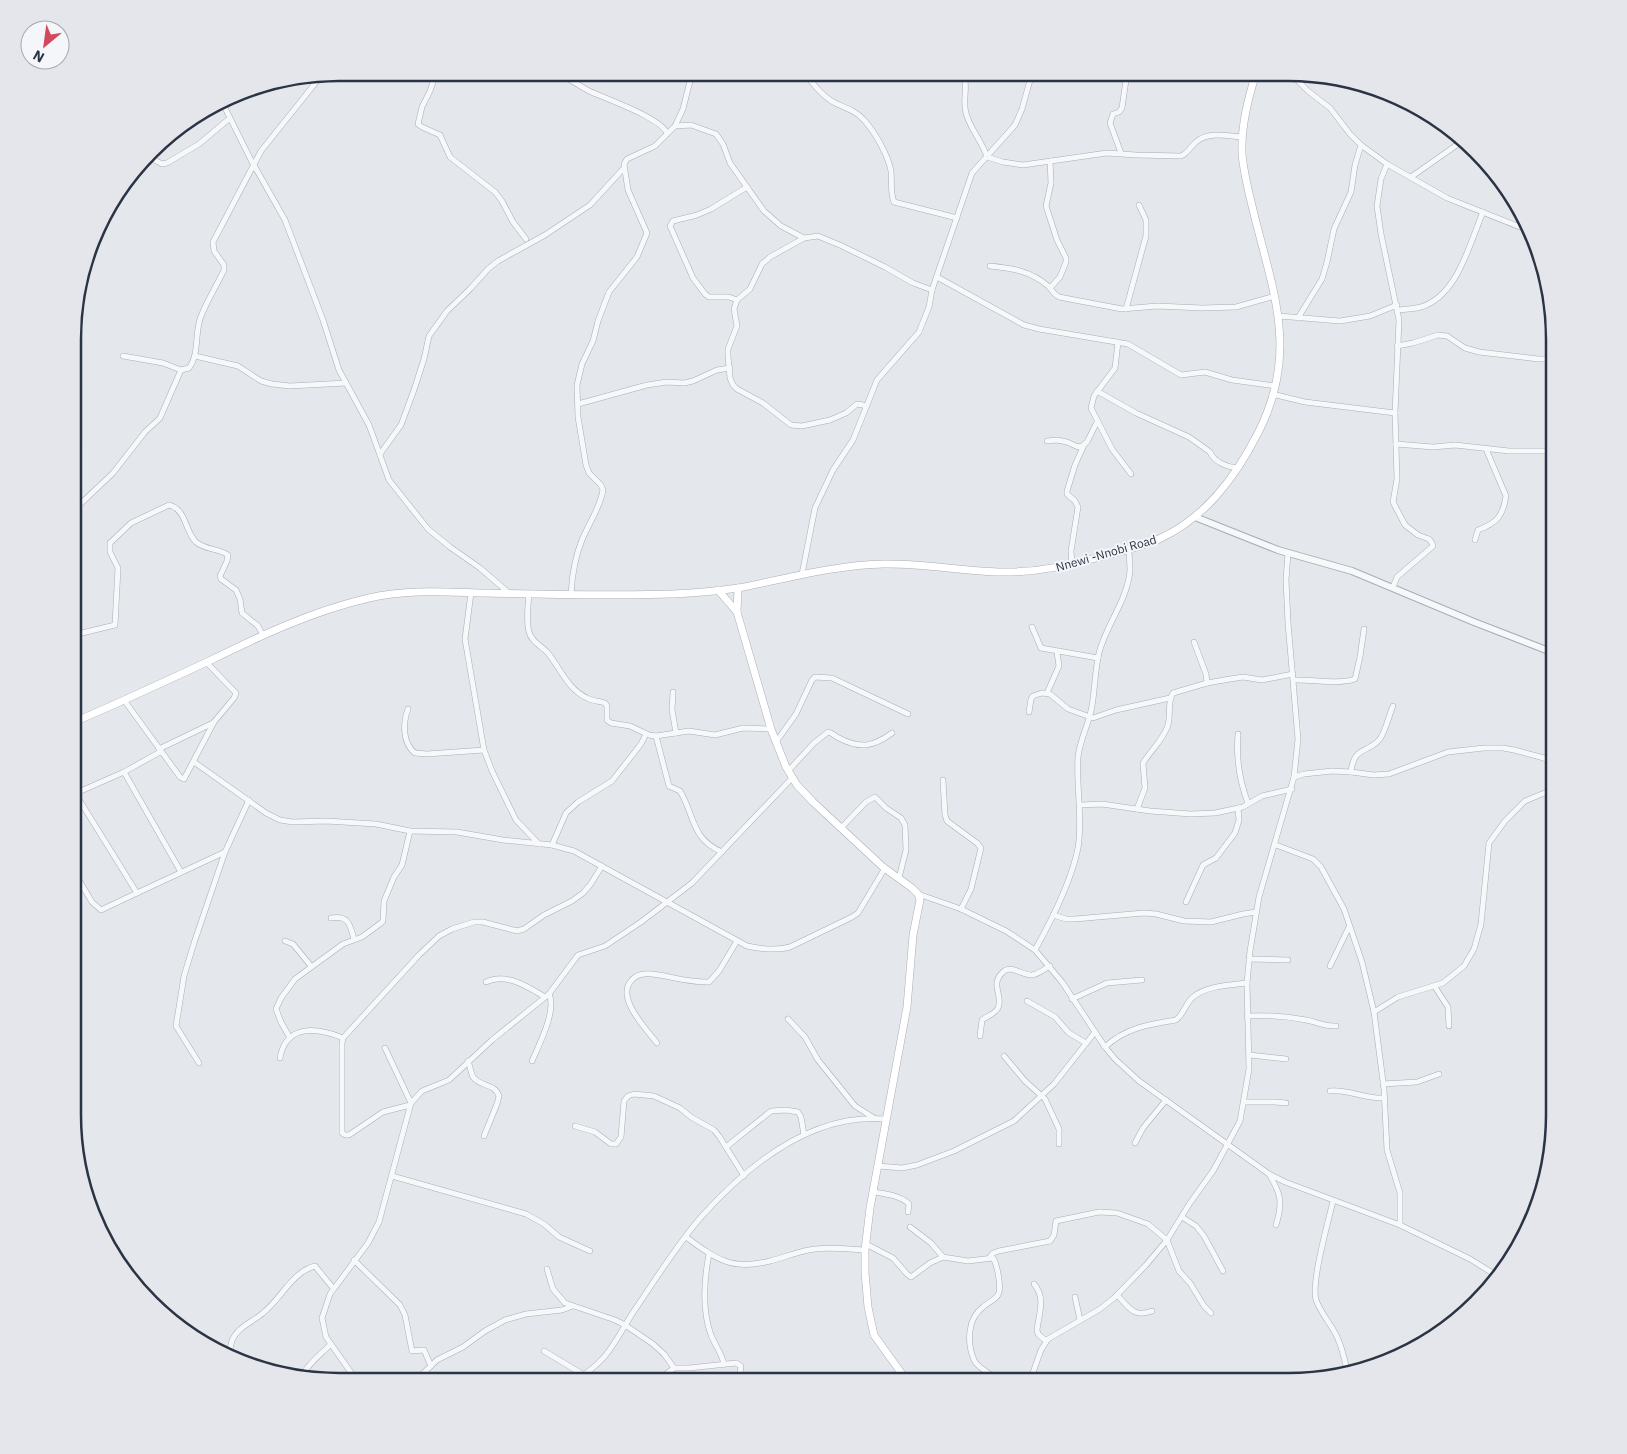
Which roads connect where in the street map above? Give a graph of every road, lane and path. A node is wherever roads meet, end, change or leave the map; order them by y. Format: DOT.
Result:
graph roads {
  1 [pos="433,81"];
  2 [pos="573,81"];
  3 [pos="690,81"];
  4 [pos="811,81"];
  5 [pos="965,81"];
  6 [pos="1030,81"];
  7 [pos="1126,81"];
  8 [pos="1253,81"];
  9 [pos="316,82"];
  10 [pos="1299,82"];
  11 [pos="225,108"];
  12 [pos="230,118"];
  13 [pos="675,126"];
  14 [pos="667,134"];
  15 [pos="1242,137"];
  16 [pos="1361,145"];
  17 [pos="1457,145"];
  18 [pos="1121,153"];
  19 [pos="987,157"];
  20 [pos="154,160"];
  21 [pos="1050,161"];
  22 [pos="1386,164"];
  23 [pos="254,165"];
  24 [pos="624,168"];
  25 [pos="1410,177"];
  26 [pos="747,187"];
  27 [pos="1140,205"];
  28 [pos="1483,212"];
  29 [pos="957,218"];
  30 [pos="1520,227"];
  31 [pos="804,238"];
  32 [pos="526,239"];
  33 [pos="990,266"];
  34 [pos="937,277"];
  35 [pos="1050,288"];
  36 [pos="932,290"];
  37 [pos="1275,296"];
  38 [pos="737,300"];
  39 [pos="1397,307"];
  40 [pos="1126,309"];
  41 [pos="1279,316"];
  42 [pos="1298,318"];
  43 [pos="1118,342"];
  44 [pos="1397,346"];
  45 [pos="123,356"];
  46 [pos="195,356"];
  47 [pos="1546,359"];
  48 [pos="730,368"];
  49 [pos="181,370"];
  50 [pos="346,383"];
  51 [pos="1275,386"];
  52 [pos="1097,391"];
  53 [pos="1272,394"];
  54 [pos="578,404"];
  55 [pos="865,406"];
  56 [pos="1395,413"];
  57 [pos="1097,422"];
  58 [pos="1048,441"];
  59 [pos="1396,444"];
  60 [pos="1084,445"];
  61 [pos="1486,449"];
  62 [pos="1546,451"];
  63 [pos="380,454"];
  64 [pos="1237,468"];
  65 [pos="1131,474"];
  66 [pos="81,503"];
  67 [pos="1195,517"];
  68 [pos="1475,540"];
  69 [pos="1129,548"];
  70 [pos="1288,552"];
  71 [pos="1072,564"];
  72 [pos="802,574"];
  73 [pos="1393,587"];
  74 [pos="738,588"];
  75 [pos="718,590"];
  76 [pos="470,593"];
  77 [pos="509,593"];
  78 [pos="529,594"];
  79 [pos="571,594"];
  80 [pos="737,612"];
  81 [pos="1032,627"];
  82 [pos="1364,628"];
  83 [pos="81,633"];
  84 [pos="263,635"];
  85 [pos="1194,642"];
  86 [pos="1546,650"];
  87 [pos="1057,652"];
  88 [pos="1098,658"];
  89 [pos="206,662"];
  90 [pos="1293,674"];
  91 [pos="1294,680"];
  92 [pos="1207,683"];
  93 [pos="672,692"];
  94 [pos="1047,693"];
  95 [pos="1170,698"];
  96 [pos="124,700"];
  97 [pos="1392,706"];
  98 [pos="408,709"];
  99 [pos="1029,712"];
  100 [pos="908,714"];
  101 [pos="1089,718"];
  102 [pos="81,719"];
  103 [pos="214,722"];
  104 [pos="771,729"];
  105 [pos="676,733"];
  106 [pos="892,733"];
  107 [pos="646,734"];
  108 [pos="1238,734"];
  109 [pos="656,736"];
  110 [pos="776,742"];
  111 [pos="160,750"];
  112 [pos="484,750"];
  113 [pos="1546,760"];
  114 [pos="194,762"];
  115 [pos="1296,766"];
  116 [pos="124,772"];
  117 [pos="1351,772"];
  118 [pos="1313,773"];
  119 [pos="791,774"];
  120 [pos="1294,777"];
  121 [pos="942,780"];
  122 [pos="1292,789"];
  123 [pos="81,791"];
  124 [pos="1546,792"];
  125 [pos="249,800"];
  126 [pos="1248,804"];
  127 [pos="81,805"];
  128 [pos="1080,806"];
  129 [pos="1238,808"];
  130 [pos="1137,809"];
  131 [pos="841,828"];
  132 [pos="410,831"];
  133 [pos="540,844"];
  134 [pos="552,845"];
  135 [pos="1276,845"];
  136 [pos="225,852"];
  137 [pos="722,852"];
  138 [pos="602,866"];
  139 [pos="885,868"];
  140 [pos="181,872"];
  141 [pos="899,878"];
  142 [pos="81,884"];
  143 [pos="137,893"];
  144 [pos="918,894"];
  145 [pos="668,902"];
  146 [pos="1186,902"];
  147 [pos="961,909"];
  148 [pos="1256,912"];
  149 [pos="1053,915"];
  150 [pos="332,918"];
  151 [pos="1349,927"];
  152 [pos="354,939"];
  153 [pos="285,941"];
  154 [pos="737,941"];
  155 [pos="1035,950"];
  156 [pos="1249,960"];
  157 [pos="1288,960"];
  158 [pos="311,966"];
  159 [pos="1050,966"];
  160 [pos="1330,966"];
  161 [pos="1142,980"];
  162 [pos="486,982"];
  163 [pos="1247,983"];
  164 [pos="1435,987"];
  165 [pos="547,996"];
  166 [pos="1072,999"];
  167 [pos="1027,1001"];
  168 [pos="1374,1012"];
  169 [pos="1248,1016"];
  170 [pos="788,1019"];
  171 [pos="1336,1026"];
  172 [pos="1449,1026"];
  173 [pos="1095,1032"];
  174 [pos="980,1036"];
  175 [pos="290,1038"];
  176 [pos="343,1038"];
  177 [pos="657,1043"];
  178 [pos="1086,1043"];
  179 [pos="1105,1047"];
  180 [pos="385,1048"];
  181 [pos="1004,1056"];
  182 [pos="1250,1056"];
  183 [pos="280,1058"];
  184 [pos="1286,1059"];
  185 [pos="468,1061"];
  186 [pos="532,1061"];
  187 [pos="200,1063"];
  188 [pos="1439,1074"];
  189 [pos="1383,1084"];
  190 [pos="1330,1091"];
  191 [pos="1042,1095"];
  192 [pos="1384,1098"];
  193 [pos="1166,1100"];
  194 [pos="1244,1102"];
  195 [pos="1286,1103"];
  196 [pos="410,1104"];
  197 [pos="875,1118"];
  198 [pos="886,1119"];
  199 [pos="575,1126"];
  200 [pos="804,1135"];
  201 [pos="484,1136"];
  202 [pos="1134,1142"];
  203 [pos="1059,1144"];
  204 [pos="1228,1145"];
  205 [pos="726,1148"];
  206 [pos="878,1166"];
  207 [pos="1269,1174"];
  208 [pos="392,1176"];
  209 [pos="744,1176"];
  210 [pos="873,1192"];
  211 [pos="1334,1201"];
  212 [pos="908,1212"];
  213 [pos="1182,1217"];
  214 [pos="1276,1225"];
  215 [pos="1400,1225"];
  216 [pos="910,1227"];
  217 [pos="686,1237"];
  218 [pos="1167,1240"];
  219 [pos="865,1247"];
  220 [pos="590,1251"];
  221 [pos="709,1254"];
  222 [pos="943,1257"];
  223 [pos="990,1257"];
  224 [pos="354,1260"];
  225 [pos="547,1269"];
  226 [pos="1223,1271"];
  227 [pos="1492,1272"];
  228 [pos="1034,1284"];
  229 [pos="333,1288"];
  230 [pos="1117,1295"];
  231 [pos="1075,1297"];
  232 [pos="573,1306"];
  233 [pos="1152,1311"];
  234 [pos="1211,1313"];
  235 [pos="1080,1320"];
  236 [pos="626,1325"];
  237 [pos="1046,1341"];
  238 [pos="331,1344"];
  239 [pos="230,1348"];
  240 [pos="544,1351"];
  241 [pos="724,1364"];
  242 [pos="431,1366"];
  243 [pos="1346,1366"];
  244 [pos="674,1368"];
  245 [pos="305,1371"];
  246 [pos="351,1373"];
  247 [pos="423,1373"];
  248 [pos="582,1373"];
  249 [pos="587,1373"];
  250 [pos="667,1373"];
  251 [pos="740,1373"];
  252 [pos="900,1373"];
  253 [pos="990,1373"];
  254 [pos="1033,1373"];
  1 -- 32 [label="street"];
  2 -- 14 [label="street"];
  3 -- 13 [label="street"];
  4 -- 29 [label="street"];
  5 -- 19 [label="street"];
  6 -- 19 [label="street"];
  7 -- 18 [label="street"];
  8 -- 15 [label="main road, Nnewi -Nnobi Road"];
  9 -- 23 [label="street"];
  10 -- 16 [label="street"];
  11 -- 12 [label="street"];
  12 -- 20 [label="street"];
  12 -- 23 [label="street"];
  13 -- 14 [label="street"];
  13 -- 26 [label="street"];
  14 -- 24 [label="street"];
  15 -- 18 [label="street"];
  15 -- 37 [label="main road, Nnewi -Nnobi Road"];
  16 -- 22 [label="street"];
  16 -- 42 [label="street"];
  17 -- 25 [label="street"];
  18 -- 21 [label="street"];
  19 -- 21 [label="street"];
  19 -- 29 [label="street"];
  21 -- 35 [label="street"];
  22 -- 25 [label="street"];
  22 -- 39 [label="street"];
  23 -- 46 [label="street"];
  23 -- 50 [label="street"];
  24 -- 54 [label="street"];
  24 -- 63 [label="street"];
  25 -- 28 [label="street"];
  26 -- 31 [label="street"];
  26 -- 38 [label="street"];
  27 -- 40 [label="street"];
  28 -- 30 [label="street"];
  28 -- 39 [label="street"];
  29 -- 34 [label="street"];
  31 -- 36 [label="street"];
  31 -- 38 [label="street"];
  33 -- 35 [label="street"];
  34 -- 36 [label="street"];
  34 -- 43 [label="street"];
  35 -- 40 [label="street"];
  36 -- 55 [label="street"];
  37 -- 40 [label="street"];
  37 -- 41 [label="main road, Nnewi -Nnobi Road"];
  38 -- 48 [label="street"];
  39 -- 42 [label="street"];
  39 -- 44 [label="street"];
  41 -- 42 [label="street"];
  41 -- 51 [label="main road, Nnewi -Nnobi Road"];
  43 -- 51 [label="street"];
  43 -- 52 [label="street"];
  44 -- 47 [label="street"];
  44 -- 56 [label="street"];
  45 -- 49 [label="street"];
  46 -- 49 [label="street"];
  46 -- 50 [label="street"];
  48 -- 54 [label="street"];
  48 -- 55 [label="street"];
  49 -- 66 [label="street"];
  50 -- 63 [label="street"];
  51 -- 53 [label="main road, Nnewi -Nnobi Road"];
  52 -- 57 [label="street"];
  52 -- 64 [label="street"];
  53 -- 56 [label="street"];
  53 -- 64 [label="main road, Nnewi -Nnobi Road"];
  54 -- 79 [label="street"];
  55 -- 72 [label="street"];
  56 -- 59 [label="street"];
  57 -- 60 [label="street"];
  57 -- 65 [label="street"];
  58 -- 60 [label="street"];
  59 -- 61 [label="street"];
  59 -- 73 [label="street"];
  60 -- 71 [label="street"];
  61 -- 62 [label="street"];
  61 -- 68 [label="street"];
  63 -- 77 [label="street"];
  64 -- 67 [label="main road, Nnewi -Nnobi Road"];
  67 -- 69 [label="main road, Nnewi -Nnobi Road"];
  67 -- 70 [label="street"];
  69 -- 71 [label="main road, Nnewi -Nnobi Road"];
  69 -- 88 [label="street"];
  70 -- 73 [label="street"];
  70 -- 90 [label="street"];
  71 -- 72 [label="main road, Nnewi -Nnobi Road"];
  72 -- 74 [label="main road, Nnewi -Nnobi Road"];
  73 -- 86 [label="street"];
  74 -- 75 [label="main road, Nnewi -Nnobi Road"];
  74 -- 80 [label="main road"];
  75 -- 79 [label="main road, Nnewi -Nnobi Road"];
  75 -- 80 [label="main road"];
  76 -- 77 [label="main road, Nnewi -Nnobi Road"];
  76 -- 84 [label="main road, Nnewi -Nnobi Road"];
  76 -- 112 [label="street"];
  77 -- 78 [label="main road, Nnewi -Nnobi Road"];
  78 -- 79 [label="main road, Nnewi -Nnobi Road"];
  78 -- 107 [label="street"];
  80 -- 104 [label="main road"];
  81 -- 87 [label="street"];
  82 -- 91 [label="street"];
  83 -- 84 [label="street"];
  84 -- 89 [label="main road, Nnewi -Nnobi Road"];
  85 -- 92 [label="street"];
  87 -- 88 [label="street"];
  87 -- 94 [label="street"];
  88 -- 101 [label="street"];
  89 -- 96 [label="main road, Nnewi -Nnobi Road"];
  89 -- 103 [label="street"];
  90 -- 91 [label="street"];
  90 -- 92 [label="street"];
  91 -- 115 [label="street"];
  92 -- 95 [label="street"];
  93 -- 105 [label="street"];
  94 -- 99 [label="street"];
  94 -- 101 [label="street"];
  95 -- 101 [label="street"];
  95 -- 130 [label="street"];
  96 -- 102 [label="main road, Nnewi -Nnobi Road"];
  96 -- 111 [label="street"];
  97 -- 117 [label="street"];
  98 -- 112 [label="street"];
  100 -- 110 [label="street"];
  101 -- 128 [label="street"];
  103 -- 111 [label="street"];
  103 -- 114 [label="street"];
  104 -- 105 [label="street"];
  104 -- 110 [label="main road"];
  105 -- 109 [label="street"];
  106 -- 119 [label="street"];
  107 -- 109 [label="street"];
  107 -- 134 [label="street"];
  108 -- 126 [label="street"];
  109 -- 137 [label="street"];
  110 -- 119 [label="main road"];
  111 -- 114 [label="street"];
  111 -- 116 [label="street"];
  112 -- 133 [label="street"];
  113 -- 117 [label="street"];
  114 -- 125 [label="street"];
  115 -- 118 [label="street"];
  115 -- 120 [label="street"];
  116 -- 123 [label="street"];
  116 -- 140 [label="street"];
  117 -- 118 [label="street"];
  118 -- 120 [label="street"];
  119 -- 131 [label="main road"];
  119 -- 137 [label="street"];
  120 -- 122 [label="street"];
  121 -- 147 [label="street"];
  122 -- 126 [label="street"];
  122 -- 135 [label="street"];
  124 -- 164 [label="street"];
  125 -- 132 [label="street"];
  125 -- 136 [label="street"];
  126 -- 129 [label="street"];
  127 -- 143 [label="street"];
  128 -- 130 [label="street"];
  128 -- 149 [label="street"];
  129 -- 130 [label="street"];
  129 -- 146 [label="street"];
  131 -- 139 [label="main road"];
  131 -- 141 [label="street"];
  132 -- 133 [label="street"];
  132 -- 152 [label="street"];
  133 -- 134 [label="street"];
  134 -- 138 [label="street"];
  135 -- 148 [label="street"];
  135 -- 151 [label="street"];
  136 -- 140 [label="street"];
  136 -- 187 [label="street"];
  137 -- 145 [label="street"];
  138 -- 145 [label="street"];
  138 -- 176 [label="street"];
  139 -- 141 [label="main road"];
  139 -- 154 [label="street"];
  140 -- 143 [label="street"];
  141 -- 144 [label="main road"];
  142 -- 143 [label="street"];
  144 -- 147 [label="street"];
  144 -- 198 [label="main road"];
  145 -- 154 [label="street"];
  145 -- 165 [label="street"];
  147 -- 155 [label="street"];
  148 -- 149 [label="street"];
  148 -- 156 [label="street"];
  149 -- 155 [label="street"];
  150 -- 152 [label="street"];
  151 -- 160 [label="street"];
  151 -- 168 [label="street"];
  152 -- 158 [label="street"];
  153 -- 158 [label="street"];
  154 -- 177 [label="street"];
  155 -- 159 [label="street"];
  156 -- 157 [label="street"];
  156 -- 163 [label="street"];
  158 -- 175 [label="street"];
  159 -- 166 [label="street"];
  159 -- 174 [label="street"];
  161 -- 166 [label="street"];
  162 -- 165 [label="street"];
  163 -- 169 [label="street"];
  163 -- 179 [label="street"];
  164 -- 168 [label="street"];
  164 -- 172 [label="street"];
  165 -- 185 [label="street"];
  165 -- 186 [label="street"];
  166 -- 173 [label="street"];
  167 -- 178 [label="street"];
  168 -- 189 [label="street"];
  169 -- 171 [label="street"];
  169 -- 182 [label="street"];
  170 -- 197 [label="street"];
  173 -- 178 [label="street"];
  173 -- 179 [label="street"];
  175 -- 176 [label="street"];
  175 -- 183 [label="street"];
  176 -- 196 [label="street"];
  178 -- 191 [label="street"];
  179 -- 193 [label="street"];
  180 -- 196 [label="street"];
  181 -- 191 [label="street"];
  182 -- 184 [label="street"];
  182 -- 194 [label="street"];
  185 -- 196 [label="street"];
  185 -- 201 [label="street"];
  188 -- 189 [label="street"];
  189 -- 192 [label="street"];
  190 -- 192 [label="street"];
  191 -- 203 [label="street"];
  191 -- 206 [label="street"];
  192 -- 215 [label="street"];
  193 -- 202 [label="street"];
  193 -- 204 [label="street"];
  194 -- 195 [label="street"];
  194 -- 204 [label="street"];
  196 -- 208 [label="street"];
  197 -- 198 [label="street"];
  197 -- 200 [label="street"];
  198 -- 206 [label="main road"];
  199 -- 205 [label="street"];
  200 -- 205 [label="street"];
  200 -- 209 [label="street"];
  204 -- 207 [label="street"];
  204 -- 213 [label="street"];
  205 -- 209 [label="street"];
  206 -- 210 [label="main road"];
  207 -- 211 [label="street"];
  207 -- 214 [label="street"];
  208 -- 220 [label="street"];
  208 -- 224 [label="street"];
  209 -- 217 [label="street"];
  210 -- 212 [label="street"];
  210 -- 219 [label="main road"];
  211 -- 215 [label="street"];
  211 -- 243 [label="street"];
  213 -- 218 [label="street"];
  213 -- 226 [label="street"];
  215 -- 227 [label="street"];
  216 -- 222 [label="street"];
  217 -- 221 [label="street"];
  217 -- 236 [label="street"];
  218 -- 223 [label="street"];
  218 -- 230 [label="street"];
  218 -- 234 [label="street"];
  219 -- 221 [label="street"];
  219 -- 222 [label="street"];
  219 -- 252 [label="main road"];
  221 -- 241 [label="street"];
  222 -- 223 [label="street"];
  223 -- 253 [label="street"];
  224 -- 229 [label="street"];
  224 -- 242 [label="street"];
  225 -- 232 [label="street"];
  228 -- 237 [label="street"];
  229 -- 238 [label="street"];
  229 -- 239 [label="street"];
  230 -- 233 [label="street"];
  230 -- 235 [label="street"];
  231 -- 235 [label="street"];
  232 -- 236 [label="street"];
  232 -- 242 [label="street"];
  235 -- 237 [label="street"];
  236 -- 244 [label="street"];
  236 -- 249 [label="street"];
  237 -- 254 [label="street"];
  238 -- 245 [label="street"];
  238 -- 246 [label="street"];
  240 -- 248 [label="street"];
  241 -- 244 [label="street"];
  241 -- 251 [label="street"];
  242 -- 247 [label="street"];
  244 -- 250 [label="street"];
}
